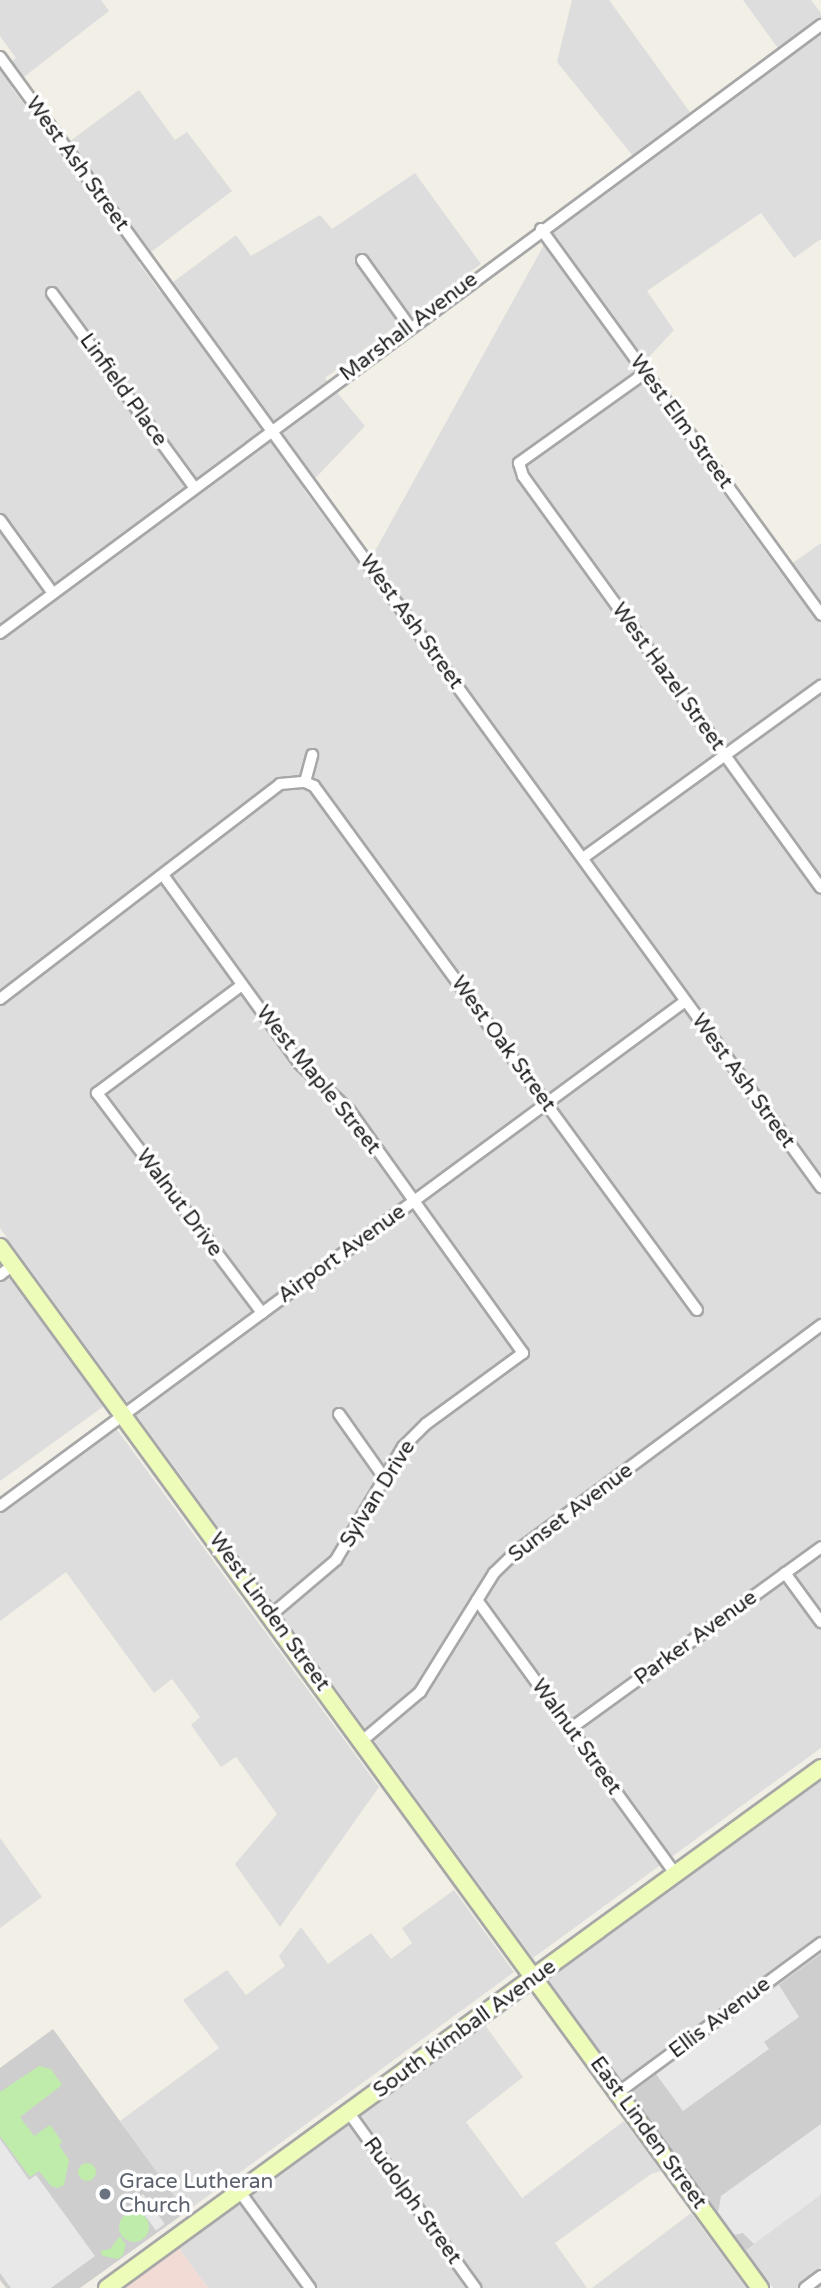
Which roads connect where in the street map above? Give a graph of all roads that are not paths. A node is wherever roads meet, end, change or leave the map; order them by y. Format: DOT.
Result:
graph roads {
  1 [pos="821,25"];
  2 [pos="0,57"];
  3 [pos="541,229"];
  4 [pos="362,260"];
  5 [pos="52,293"];
  6 [pos="410,327"];
  7 [pos="645,373"];
  8 [pos="270,431"];
  9 [pos="194,487"];
  10 [pos="0,520"];
  11 [pos="52,592"];
  12 [pos="821,615"];
  13 [pos="0,633"];
  14 [pos="821,686"];
  15 [pos="312,755"];
  16 [pos="724,756"];
  17 [pos="305,782"];
  18 [pos="583,858"];
  19 [pos="163,875"];
  20 [pos="821,888"];
  21 [pos="242,985"];
  22 [pos="0,999"];
  23 [pos="684,1002"];
  24 [pos="546,1103"];
  25 [pos="821,1187"];
  26 [pos="412,1201"];
  27 [pos="0,1247"];
  28 [pos="7,1270"];
  29 [pos="697,1310"];
  30 [pos="262,1313"];
  31 [pos="821,1325"];
  32 [pos="523,1353"];
  33 [pos="339,1414"];
  34 [pos="124,1415"];
  35 [pos="385,1479"];
  36 [pos="0,1506"];
  37 [pos="821,1547"];
  38 [pos="785,1573"];
  39 [pos="477,1600"];
  40 [pos="271,1615"];
  41 [pos="821,1622"];
  42 [pos="570,1729"];
  43 [pos="362,1740"];
  44 [pos="821,1768"];
  45 [pos="676,1874"];
  46 [pos="821,1943"];
  47 [pos="536,1978"];
  48 [pos="619,2092"];
  49 [pos="349,2113"];
  50 [pos="240,2192"];
  51 [pos="821,2276"];
  52 [pos="107,2288"];
  53 [pos="310,2288"];
  54 [pos="475,2288"];
  55 [pos="760,2288"];
  56 [pos="805,2288"];
  1 -- 3 [label="street, Marshall Avenue"];
  2 -- 8 [label="street, West Ash Street"];
  3 -- 6 [label="street, Marshall Avenue"];
  3 -- 7 [label="street, West Elm Street"];
  4 -- 6 [label="street"];
  5 -- 9 [label="street, Linfield Place"];
  6 -- 8 [label="street, Marshall Avenue"];
  7 -- 12 [label="street, West Elm Street"];
  7 -- 16 [label="street, West Hazel Street"];
  8 -- 9 [label="street, Marshall Avenue"];
  8 -- 18 [label="street, West Ash Street"];
  9 -- 11 [label="street, Marshall Avenue"];
  10 -- 11 [label="street"];
  11 -- 13 [label="street, Marshall Avenue"];
  14 -- 16 [label="street"];
  15 -- 17 [label="street"];
  16 -- 18 [label="street"];
  16 -- 20 [label="street, West Hazel Street"];
  17 -- 19 [label="street"];
  17 -- 24 [label="street, West Oak Street"];
  18 -- 23 [label="street, West Ash Street"];
  19 -- 21 [label="street, West Maple Street"];
  19 -- 22 [label="street"];
  21 -- 26 [label="street, West Maple Street"];
  21 -- 30 [label="street, Walnut Drive"];
  23 -- 24 [label="street, Airport Avenue"];
  23 -- 25 [label="street, West Ash Street"];
  24 -- 26 [label="street, Airport Avenue"];
  24 -- 29 [label="street, West Oak Street"];
  26 -- 30 [label="street, Airport Avenue"];
  26 -- 32 [label="street, West Maple Street"];
  27 -- 28 [label="street, West Linden Street"];
  28 -- 34 [label="street, West Linden Street"];
  30 -- 34 [label="street, Airport Avenue"];
  31 -- 39 [label="street, Sunset Avenue"];
  32 -- 35 [label="street, Sylvan Drive"];
  33 -- 35 [label="street"];
  34 -- 36 [label="street, Airport Avenue"];
  34 -- 40 [label="street, West Linden Street"];
  35 -- 40 [label="street, Sylvan Drive"];
  37 -- 38 [label="street, Parker Avenue"];
  38 -- 41 [label="street"];
  38 -- 42 [label="street, Parker Avenue"];
  39 -- 42 [label="street, Walnut Street"];
  39 -- 43 [label="street, Sunset Avenue"];
  40 -- 43 [label="street, West Linden Street"];
  42 -- 45 [label="street, Walnut Street"];
  43 -- 47 [label="street, West Linden Street"];
  44 -- 45 [label="street, South Kimball Avenue"];
  45 -- 47 [label="street, South Kimball Avenue"];
  46 -- 48 [label="street, Ellis Avenue"];
  47 -- 48 [label="street, East Linden Street"];
  47 -- 49 [label="street, South Kimball Avenue"];
  48 -- 55 [label="street, East Linden Street"];
  49 -- 50 [label="street, South Kimball Avenue"];
  49 -- 54 [label="street, Rudolph Street"];
  50 -- 52 [label="street, South Kimball Avenue"];
  50 -- 53 [label="street"];
  51 -- 56 [label="street"];
}
